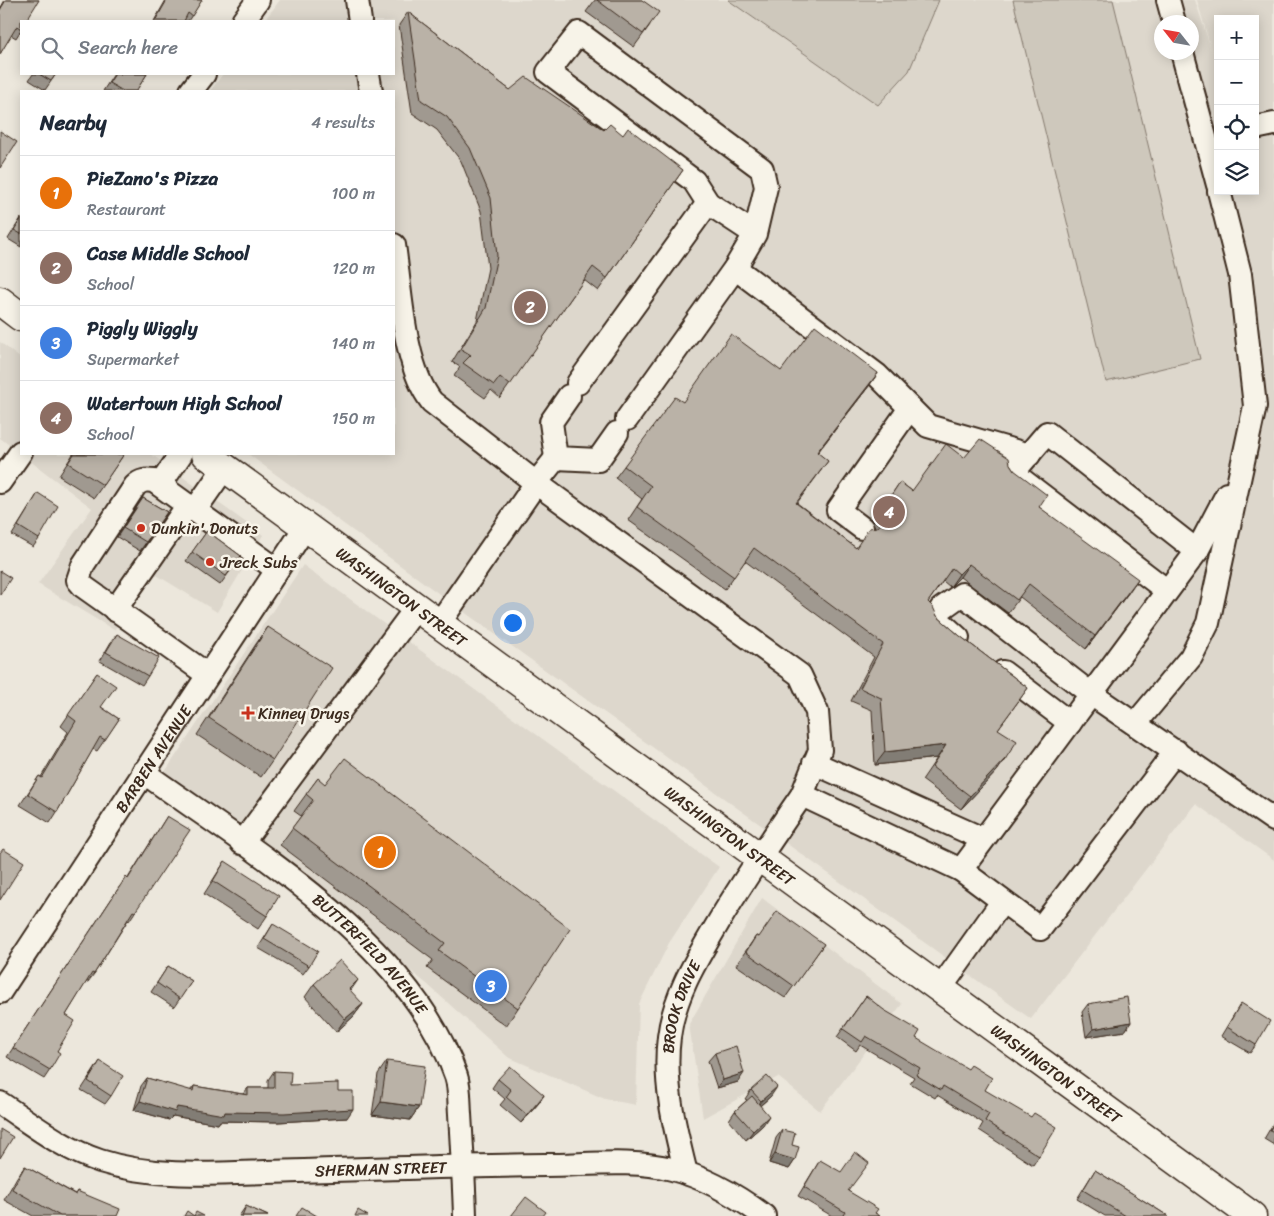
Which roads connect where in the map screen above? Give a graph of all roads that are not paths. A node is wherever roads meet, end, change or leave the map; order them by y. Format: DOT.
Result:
graph roads {
  1 [pos="258,0"];
  2 [pos="357,0"];
  3 [pos="1168,0"];
  4 [pos="1172,15"];
  5 [pos="244,20"];
  6 [pos="360,20"];
  7 [pos="1185,60"];
  8 [pos="203,75"];
  9 [pos="368,75"];
  10 [pos="192,90"];
  11 [pos="371,90"];
  12 [pos="1274,124"];
  13 [pos="1259,127"];
  14 [pos="1212,139"];
  15 [pos="1214,154"];
  16 [pos="1220,195"];
  17 [pos="708,202"];
  18 [pos="755,234"];
  19 [pos="395,252"];
  20 [pos="735,268"];
  21 [pos="0,301"];
  22 [pos="20,316"];
  23 [pos="910,408"];
  24 [pos="20,453"];
  25 [pos="1029,454"];
  26 [pos="181,455"];
  27 [pos="556,458"];
  28 [pos="215,460"];
  29 [pos="1240,469"];
  30 [pos="0,482"];
  31 [pos="536,483"];
  32 [pos="160,485"];
  33 [pos="191,507"];
  34 [pos="306,526"];
  35 [pos="862,528"];
  36 [pos="1197,551"];
  37 [pos="276,569"];
  38 [pos="1166,590"];
  39 [pos="416,608"];
  40 [pos="116,610"];
  41 [pos="438,625"];
  42 [pos="208,675"];
  43 [pos="1091,694"];
  44 [pos="1070,723"];
  45 [pos="1136,723"];
  46 [pos="1176,751"];
  47 [pos="814,763"];
  48 [pos="143,772"];
  49 [pos="802,795"];
  50 [pos="1274,820"];
  51 [pos="983,839"];
  52 [pos="242,843"];
  53 [pos="760,858"];
  54 [pos="961,870"];
  55 [pos="1002,902"];
  56 [pos="940,989"];
  57 [pos="0,992"];
  58 [pos="0,1103"];
  59 [pos="464,1166"];
  60 [pos="686,1173"];
  61 [pos="465,1216"];
  62 [pos="764,1216"];
  63 [pos="1252,1216"];
  1 -- 5 [label="street"];
  2 -- 6 [label="street"];
  3 -- 4 [label="street"];
  7 -- 14 [label="street"];
  8 -- 10 [label="street"];
  9 -- 11 [label="street"];
  12 -- 13 [label="street"];
  14 -- 15 [label="street"];
  16 -- 29 [label="street"];
  17 -- 18 [label="street"];
  17 -- 18 [label="street"];
  17 -- 27 [label="street"];
  18 -- 20 [label="street"];
  19 -- 31 [label="street, BROOK DRIVE"];
  20 -- 23 [label="street"];
  20 -- 27 [label="street"];
  21 -- 22 [label="main road"];
  23 -- 25 [label="street"];
  23 -- 35 [label="street"];
  24 -- 30 [label="street"];
  25 -- 36 [label="street"];
  25 -- 38 [label="street"];
  26 -- 32 [label="street"];
  27 -- 31 [label="street"];
  28 -- 33 [label="street"];
  28 -- 34 [label="main road, WASHINGTON STREET"];
  29 -- 36 [label="street"];
  29 -- 45 [label="street"];
  31 -- 41 [label="street"];
  31 -- 47 [label="street, BROOK DRIVE"];
  32 -- 33 [label="street"];
  32 -- 40 [label="street"];
  33 -- 37 [label="street"];
  33 -- 40 [label="street"];
  34 -- 37 [label="street, BARBEN AVENUE"];
  34 -- 39 [label="main road, WASHINGTON STREET"];
  36 -- 38 [label="street"];
  37 -- 42 [label="street, BARBEN AVENUE"];
  38 -- 43 [label="street"];
  39 -- 41 [label="main road, WASHINGTON STREET"];
  39 -- 52 [label="street"];
  40 -- 42 [label="street"];
  41 -- 53 [label="main road, WASHINGTON STREET"];
  42 -- 48 [label="street, BARBEN AVENUE"];
  43 -- 44 [label="street"];
  43 -- 44 [label="street"];
  43 -- 45 [label="street"];
  44 -- 51 [label="street"];
  45 -- 46 [label="street"];
  46 -- 50 [label="street"];
  46 -- 55 [label="street"];
  47 -- 49 [label="street, BROOK DRIVE"];
  47 -- 51 [label="street"];
  48 -- 52 [label="street, BUTTERFIELD AVENUE"];
  48 -- 57 [label="street, BARBEN AVENUE"];
  49 -- 53 [label="street, BROOK DRIVE"];
  49 -- 54 [label="street"];
  51 -- 54 [label="street"];
  52 -- 59 [label="street, BUTTERFIELD AVENUE"];
  53 -- 56 [label="main road, WASHINGTON STREET"];
  53 -- 60 [label="street, BROOK DRIVE"];
  54 -- 55 [label="street"];
  55 -- 56 [label="street"];
  56 -- 63 [label="main road, WASHINGTON STREET"];
  58 -- 59 [label="street, SHERMAN STREET"];
  59 -- 60 [label="street, SHERMAN STREET"];
  59 -- 61 [label="street, BUTTERFIELD AVENUE"];
  60 -- 62 [label="street, SHERMAN STREET"];
}
